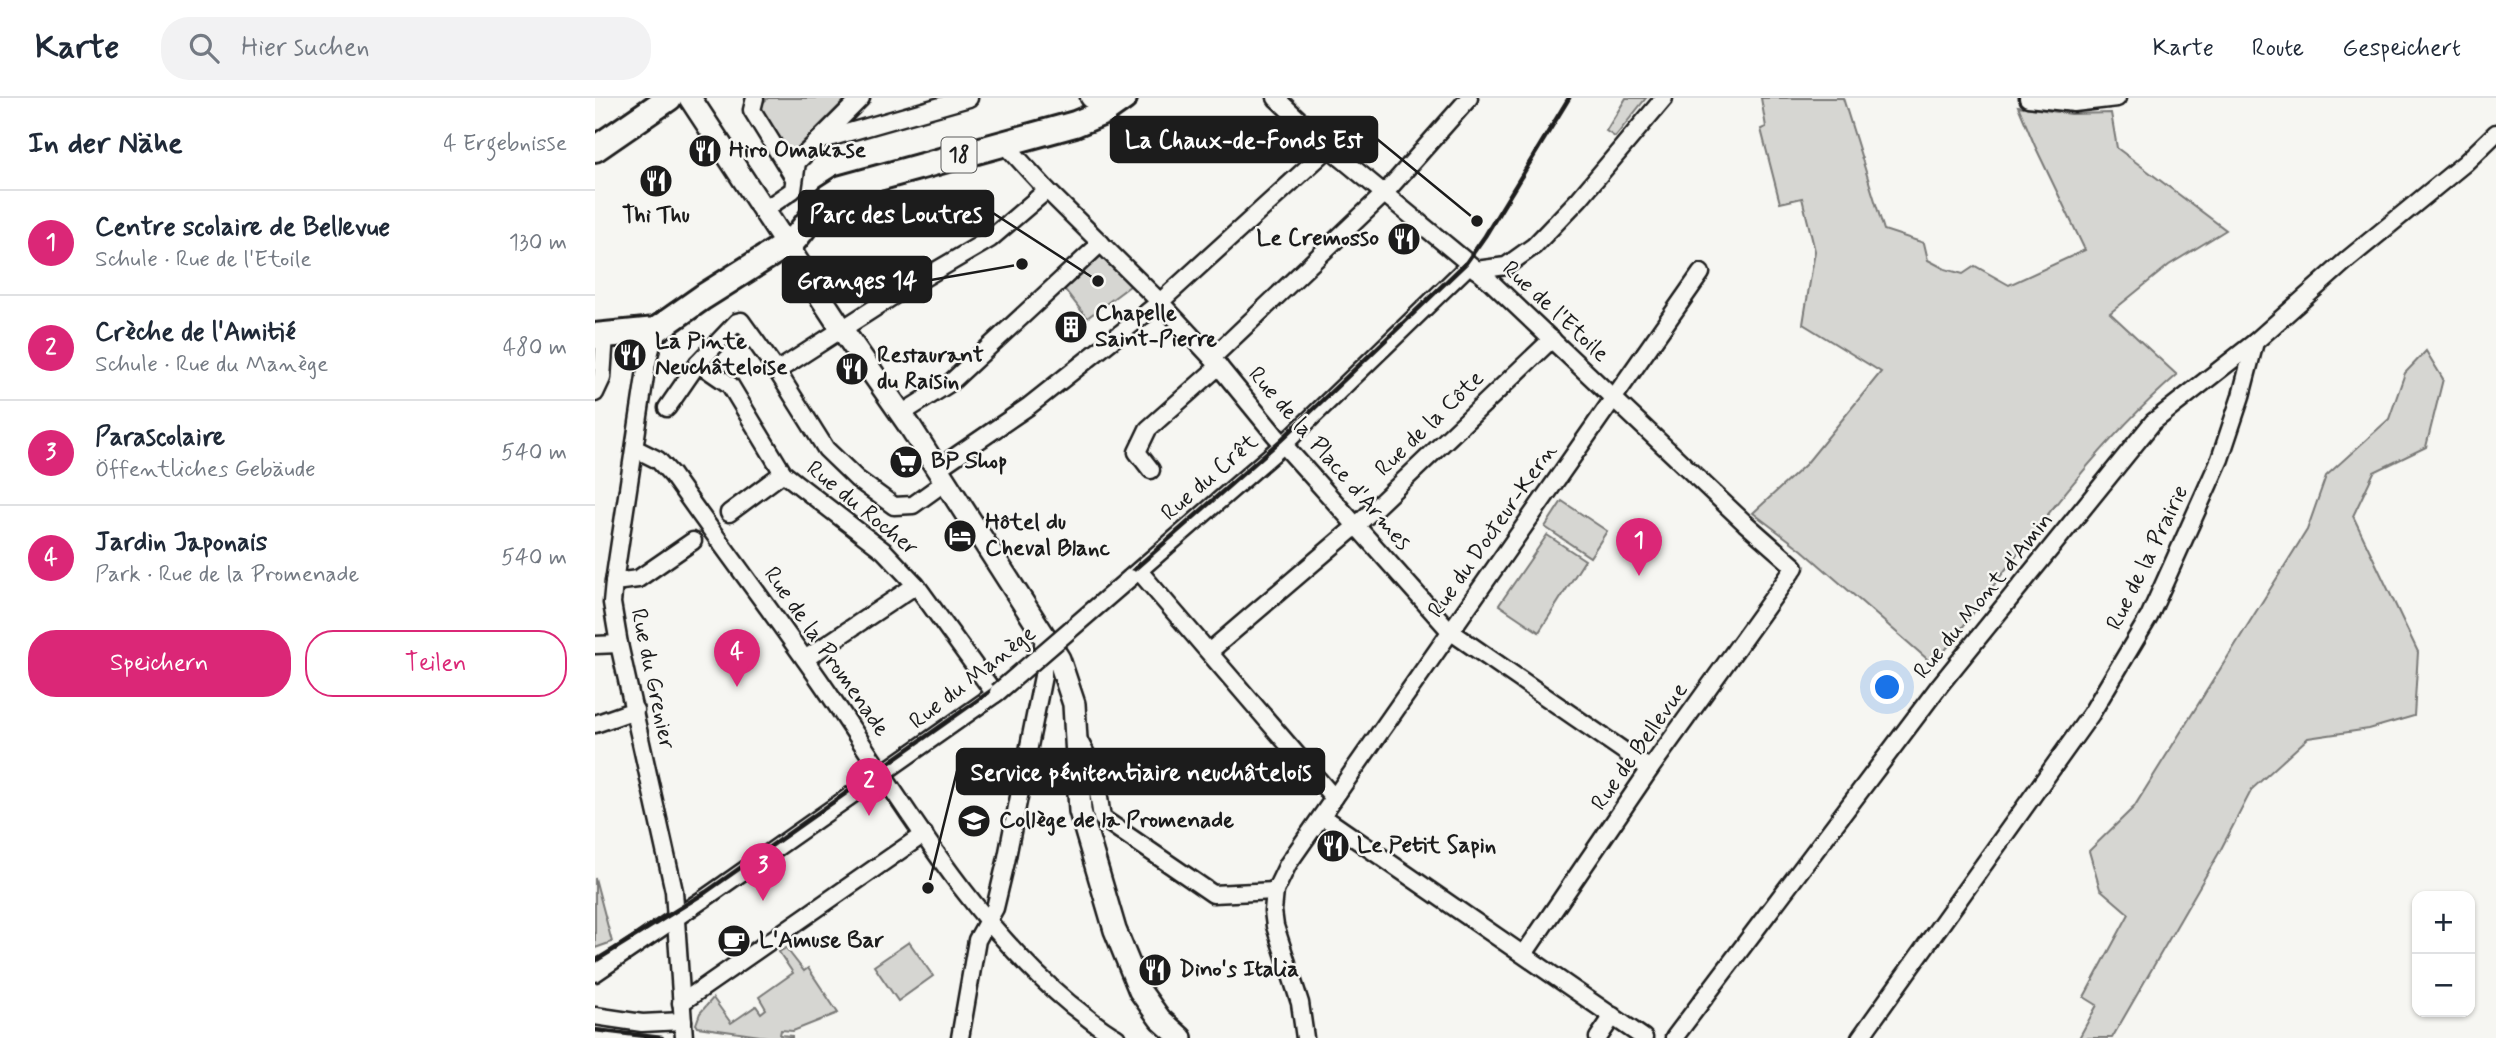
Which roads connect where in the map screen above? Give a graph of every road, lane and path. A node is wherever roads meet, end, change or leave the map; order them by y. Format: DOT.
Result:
graph roads {
  1 [pos="669,98"];
  2 [pos="690,98"];
  3 [pos="755,98"];
  4 [pos="861,98"];
  5 [pos="969,98"];
  6 [pos="1124,98"];
  7 [pos="1276,98"];
  8 [pos="1469,98"];
  9 [pos="1664,98"];
  10 [pos="2028,98"];
  11 [pos="2117,98"];
  12 [pos="1096,105"];
  13 [pos="2496,133"];
  14 [pos="818,141"];
  15 [pos="1004,143"];
  16 [pos="1329,148"];
  17 [pos="595,149"];
  18 [pos="794,178"];
  19 [pos="1047,190"];
  20 [pos="1384,194"];
  21 [pos="764,210"];
  22 [pos="1101,243"];
  23 [pos="787,245"];
  24 [pos="1472,267"];
  25 [pos="1702,273"];
  26 [pos="1160,302"];
  27 [pos="842,328"];
  28 [pos="656,330"];
  29 [pos="600,336"];
  30 [pos="1552,339"];
  31 [pos="2255,342"];
  32 [pos="1216,362"];
  33 [pos="698,363"];
  34 [pos="777,370"];
  35 [pos="595,393"];
  36 [pos="1613,399"];
  37 [pos="667,408"];
  38 [pos="901,414"];
  39 [pos="1284,444"];
  40 [pos="636,449"];
  41 [pos="1151,470"];
  42 [pos="783,473"];
  43 [pos="941,475"];
  44 [pos="729,513"];
  45 [pos="1355,527"];
  46 [pos="693,541"];
  47 [pos="1795,567"];
  48 [pos="1135,574"];
  49 [pos="614,582"];
  50 [pos="916,585"];
  51 [pos="1042,631"];
  52 [pos="1450,631"];
  53 [pos="619,644"];
  54 [pos="595,645"];
  55 [pos="1210,651"];
  56 [pos="805,659"];
  57 [pos="996,693"];
  58 [pos="635,710"];
  59 [pos="595,724"];
  60 [pos="1077,738"];
  61 [pos="1650,769"];
  62 [pos="883,773"];
  63 [pos="1334,798"];
  64 [pos="1322,816"];
  65 [pos="924,834"];
  66 [pos="1275,891"];
  67 [pos="675,919"];
  68 [pos="987,922"];
  69 [pos="1524,954"];
  70 [pos="595,973"];
  71 [pos="681,1003"];
  72 [pos="595,1016"];
  73 [pos="1613,1016"];
  74 [pos="683,1021"];
  75 [pos="684,1038"];
  76 [pos="960,1038"];
  77 [pos="1117,1038"];
  78 [pos="1181,1038"];
  79 [pos="1305,1038"];
  80 [pos="1598,1038"];
  81 [pos="1644,1038"];
  82 [pos="1674,1038"];
  83 [pos="1860,1038"];
  1 -- 17 [label="main road"];
  2 -- 21 [label="main road"];
  3 -- 18 [label="street"];
  4 -- 14 [label="street"];
  5 -- 14 [label="street"];
  6 -- 12 [label="main road, 18"];
  7 -- 16 [label="street, Rue de l'Etoile"];
  8 -- 20 [label="street"];
  9 -- 24 [label="street"];
  10 -- 11 [label="street"];
  12 -- 15 [label="main road, 18"];
  13 -- 31 [label="street"];
  14 -- 18 [label="street"];
  15 -- 19 [label="street, Rue de la Place d'Armes"];
  15 -- 23 [label="main road, 18"];
  16 -- 20 [label="street, Rue de l'Etoile"];
  16 -- 26 [label="street"];
  18 -- 21 [label="street"];
  19 -- 22 [label="street, Rue de la Place d'Armes"];
  19 -- 27 [label="street"];
  20 -- 24 [label="street, Rue de l'Etoile"];
  20 -- 32 [label="street"];
  21 -- 23 [label="main road"];
  22 -- 26 [label="street, Rue de la Place d'Armes"];
  22 -- 38 [label="street"];
  23 -- 27 [label="main road"];
  23 -- 28 [label="main road, 18"];
  24 -- 30 [label="street, Rue de l'Etoile"];
  24 -- 39 [label="street, Rue du Crêt"];
  25 -- 36 [label="street, Rue du Docteur-Kern"];
  26 -- 32 [label="street, Rue de la Place d'Armes"];
  26 -- 43 [label="street"];
  27 -- 34 [label="street"];
  27 -- 38 [label="main road"];
  28 -- 29 [label="main road, 18"];
  28 -- 40 [label="street, Rue du Grenier"];
  29 -- 35 [label="street"];
  30 -- 36 [label="street, Rue de l'Etoile"];
  30 -- 45 [label="street, Rue de la Côte"];
  31 -- 82 [label="street, Rue du Mont d'Amin"];
  31 -- 83 [label="street, Rue de la Prairie"];
  32 -- 39 [label="street, Rue de la Place d'Armes"];
  32 -- 41 [label="street"];
  33 -- 34 [label="street"];
  33 -- 37 [label="street"];
  33 -- 42 [label="street, Rue du Rocher"];
  34 -- 43 [label="street"];
  36 -- 47 [label="street, Rue de l'Etoile"];
  36 -- 52 [label="street, Rue du Docteur-Kern"];
  38 -- 43 [label="main road"];
  39 -- 45 [label="street, Rue de la Place d'Armes"];
  39 -- 48 [label="street, Rue du Crêt"];
  40 -- 49 [label="street, Rue du Grenier"];
  40 -- 56 [label="street, Rue de la Promenade"];
  42 -- 44 [label="street"];
  42 -- 50 [label="street, Rue du Rocher"];
  43 -- 51 [label="main road"];
  45 -- 52 [label="street, Rue de la Place d'Armes"];
  45 -- 55 [label="street, Rue de la Côte"];
  46 -- 49 [label="street"];
  47 -- 61 [label="street, Rue de Bellevue"];
  48 -- 55 [label="street"];
  48 -- 57 [label="street, Rue du Manège, bridge"];
  49 -- 53 [label="street, Rue du Grenier"];
  50 -- 56 [label="street"];
  50 -- 57 [label="street, Rue du Rocher"];
  51 -- 60 [label="main road"];
  51 -- 68 [label="street"];
  52 -- 61 [label="street, Rue de la Place d'Armes"];
  52 -- 63 [label="street, Rue du Docteur-Kern"];
  53 -- 54 [label="street"];
  53 -- 58 [label="street, Rue du Grenier"];
  55 -- 63 [label="street"];
  56 -- 62 [label="street, Rue de la Promenade"];
  57 -- 62 [label="street, Rue du Manège"];
  58 -- 59 [label="street"];
  58 -- 67 [label="street, Rue du Grenier"];
  60 -- 66 [label="street"];
  60 -- 78 [label="main road"];
  61 -- 69 [label="street, Rue de Bellevue"];
  62 -- 65 [label="street, Rue de la Promenade"];
  62 -- 67 [label="street, Rue du Manège"];
  63 -- 64 [label="street, Rue du Docteur-Kern"];
  64 -- 66 [label="street, Rue du Docteur-Kern"];
  64 -- 69 [label="street"];
  65 -- 68 [label="street, Rue de la Promenade"];
  65 -- 71 [label="street"];
  66 -- 79 [label="street"];
  67 -- 70 [label="street, Rue du Manège"];
  67 -- 71 [label="street, Rue du Grenier"];
  68 -- 76 [label="street"];
  68 -- 77 [label="street, Rue de la Promenade"];
  69 -- 73 [label="street"];
  71 -- 74 [label="street, Rue du Grenier"];
  72 -- 74 [label="street"];
  73 -- 80 [label="street"];
  73 -- 81 [label="street"];
  74 -- 75 [label="street, Rue du Grenier"];
}
